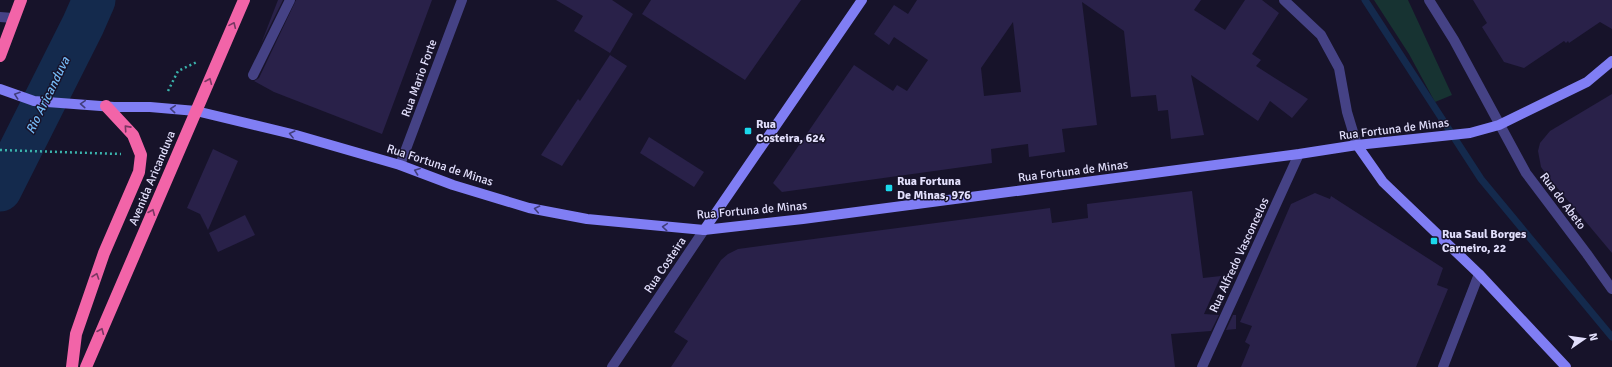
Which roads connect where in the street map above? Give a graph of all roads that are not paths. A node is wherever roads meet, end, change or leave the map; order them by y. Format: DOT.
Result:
graph roads {
  1 [pos="20,0"];
  2 [pos="244,0"];
  3 [pos="290,0"];
  4 [pos="462,0"];
  5 [pos="862,0"];
  6 [pos="1284,0"];
  7 [pos="1429,0"];
  8 [pos="0,17"];
  9 [pos="13,18"];
  10 [pos="0,56"];
  11 [pos="1612,61"];
  12 [pos="253,75"];
  13 [pos="0,89"];
  14 [pos="106,106"];
  15 [pos="196,111"];
  16 [pos="1499,125"];
  17 [pos="1357,145"];
  18 [pos="1299,154"];
  19 [pos="400,165"];
  20 [pos="704,230"];
  21 [pos="1479,274"];
  22 [pos="1612,289"];
  23 [pos="72,367"];
  24 [pos="86,367"];
  25 [pos="612,367"];
  26 [pos="1202,367"];
  27 [pos="1443,367"];
  28 [pos="1566,367"];
  1 -- 9 [label="highway"];
  15 -- 2 [label="highway, Avenida Aricanduva, one-way"];
  3 -- 12 [label="street"];
  4 -- 19 [label="street, Rua Mario Forte"];
  5 -- 20 [label="street, Rua Costeira"];
  6 -- 17 [label="street"];
  7 -- 16 [label="street, Rua do Abeto"];
  8 -- 9 [label="street"];
  9 -- 10 [label="highway"];
  11 -- 16 [label="street"];
  14 -- 13 [label="street, Rua Fortuna de Minas, one-way"];
  15 -- 14 [label="street, Rua Fortuna de Minas, one-way"];
  23 -- 14 [label="highway, one-way"];
  19 -- 15 [label="street, Rua Fortuna de Minas, one-way"];
  24 -- 15 [label="highway, Avenida Aricanduva, one-way"];
  16 -- 17 [label="street, Rua Fortuna de Minas"];
  16 -- 22 [label="street, Rua do Abeto"];
  17 -- 18 [label="street, Rua Fortuna de Minas"];
  17 -- 21 [label="street"];
  18 -- 20 [label="street, Rua Fortuna de Minas"];
  18 -- 26 [label="street, Rua Alfredo Vasconcelos"];
  20 -- 19 [label="street, Rua Fortuna de Minas, one-way"];
  20 -- 25 [label="street, Rua Costeira"];
  21 -- 27 [label="street"];
  21 -- 28 [label="street"];
}
